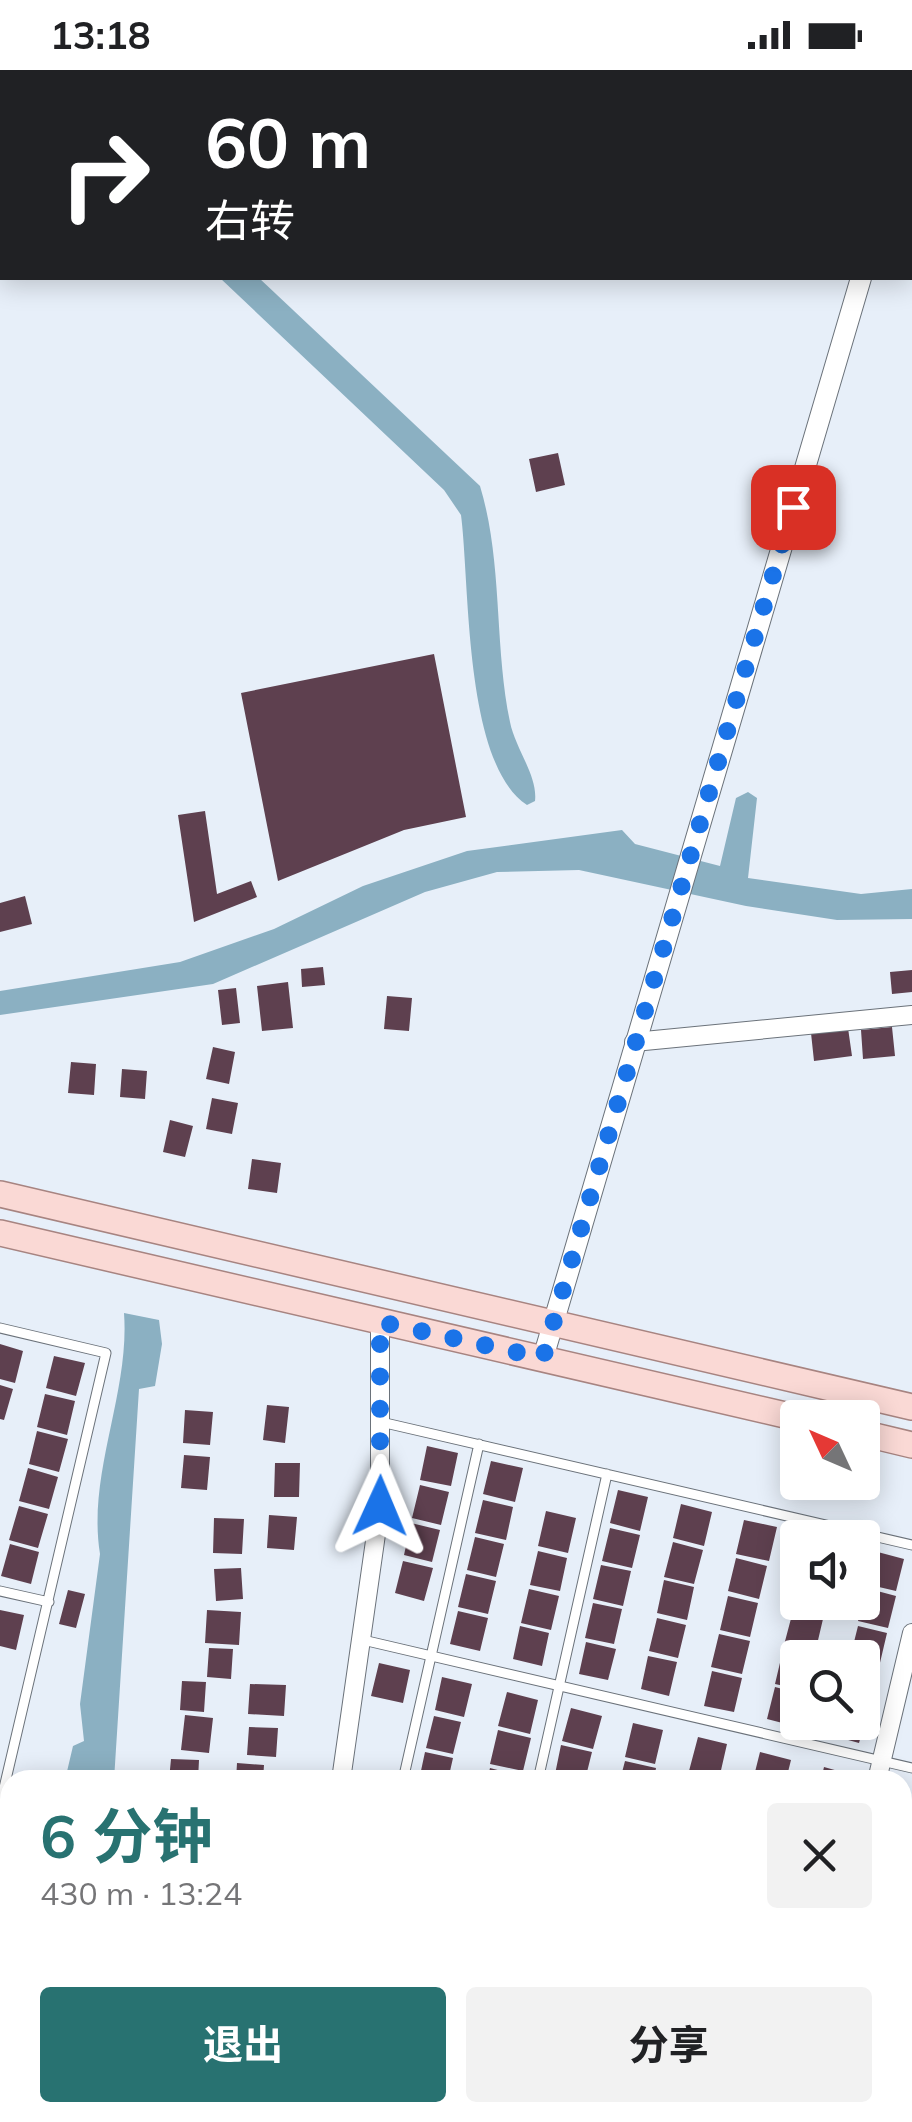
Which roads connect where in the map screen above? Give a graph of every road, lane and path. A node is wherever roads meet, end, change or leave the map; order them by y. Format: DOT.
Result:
graph roads {
  1 [pos="860,280"];
  2 [pos="912,1014"];
  3 [pos="634,1042"];
  4 [pos="0,1194"];
  5 [pos="0,1233"];
  6 [pos="380,1322"];
  7 [pos="550,1322"];
  8 [pos="0,1328"];
  9 [pos="543,1358"];
  10 [pos="912,1407"];
  11 [pos="780,1414"];
  12 [pos="381,1422"];
  13 [pos="880,1437"];
  14 [pos="478,1444"];
  15 [pos="912,1445"];
  16 [pos="607,1474"];
  17 [pos="912,1545"];
  18 [pos="0,1591"];
  19 [pos="48,1602"];
  20 [pos="912,1632"];
  21 [pos="363,1640"];
  22 [pos="432,1656"];
  23 [pos="560,1686"];
  24 [pos="8,1770"];
  25 [pos="343,1770"];
  26 [pos="405,1770"];
  27 [pos="540,1770"];
  28 [pos="875,1770"];
  29 [pos="879,1770"];
  1 -- 3 [label="street"];
  2 -- 3 [label="street"];
  3 -- 7 [label="street"];
  4 -- 7 [label="main road"];
  5 -- 6 [label="main road"];
  6 -- 9 [label="main road"];
  6 -- 12 [label="street"];
  7 -- 9 [label="street"];
  7 -- 10 [label="main road"];
  8 -- 19 [label="lane"];
  9 -- 11 [label="main road"];
  12 -- 14 [label="lane"];
  12 -- 21 [label="street"];
  13 -- 15 [label="main road"];
  14 -- 16 [label="lane"];
  14 -- 22 [label="lane"];
  16 -- 17 [label="lane"];
  16 -- 23 [label="lane"];
  18 -- 19 [label="lane"];
  19 -- 24 [label="lane"];
  20 -- 29 [label="street"];
  21 -- 22 [label="lane"];
  21 -- 25 [label="street"];
  22 -- 23 [label="lane"];
  22 -- 26 [label="lane"];
  23 -- 27 [label="lane"];
  23 -- 28 [label="lane"];
}
